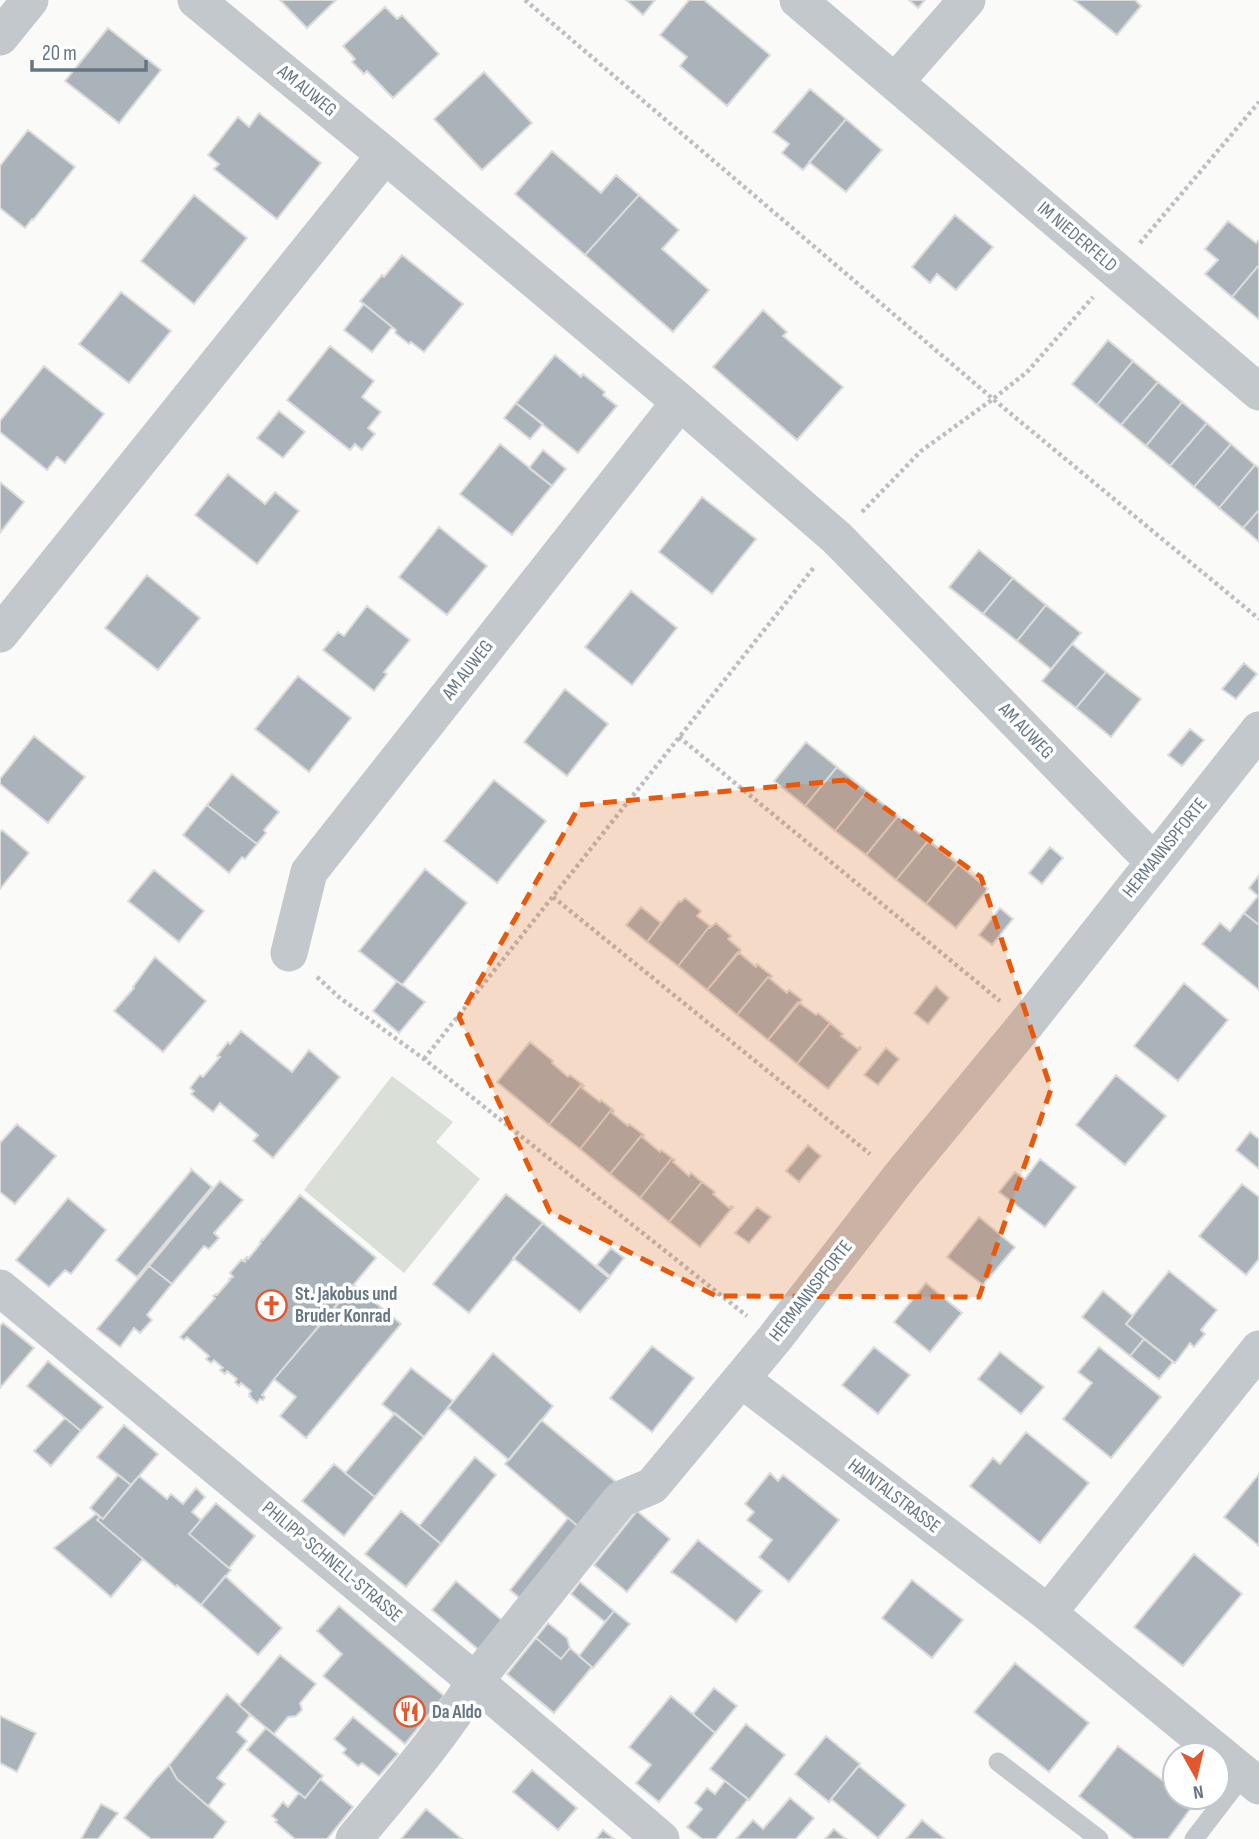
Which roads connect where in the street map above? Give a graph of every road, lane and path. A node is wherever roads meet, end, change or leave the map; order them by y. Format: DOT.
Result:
graph roads {
  1 [pos="30,0"];
  2 [pos="196,0"];
  3 [pos="525,0"];
  4 [pos="798,0"];
  5 [pos="967,0"];
  6 [pos="0,37"];
  7 [pos="895,82"];
  8 [pos="1259,102"];
  9 [pos="386,155"];
  10 [pos="1117,271"];
  11 [pos="1259,392"];
  12 [pos="993,398"];
  13 [pos="680,402"];
  14 [pos="837,538"];
  15 [pos="1259,619"];
  16 [pos="0,634"];
  17 [pos="1259,730"];
  18 [pos="679,737"];
  19 [pos="1154,862"];
  20 [pos="553,897"];
  21 [pos="289,953"];
  22 [pos="1027,1023"];
  23 [pos="424,1059"];
  24 [pos="899,1178"];
  25 [pos="0,1288"];
  26 [pos="775,1338"];
  27 [pos="1259,1349"];
  28 [pos="741,1379"];
  29 [pos="1048,1613"];
  30 [pos="475,1681"];
  31 [pos="998,1762"];
  32 [pos="1251,1780"];
  33 [pos="354,1839"];
  34 [pos="661,1839"];
  35 [pos="1098,1839"];
  36 [pos="1194,1839"];
  1 -- 6 [label="street"];
  2 -- 9 [label="street, AM AUWEG"];
  3 -- 12 [label="path"];
  4 -- 7 [label="street, IM NIEDERFELD"];
  5 -- 7 [label="street"];
  7 -- 10 [label="street, IM NIEDERFELD"];
  8 -- 10 [label="path"];
  9 -- 13 [label="street, AM AUWEG"];
  9 -- 16 [label="street"];
  10 -- 11 [label="street, IM NIEDERFELD"];
  10 -- 12 [label="path"];
  12 -- 14 [label="path"];
  12 -- 15 [label="path"];
  13 -- 14 [label="street, AM AUWEG"];
  13 -- 21 [label="street, AM AUWEG"];
  14 -- 18 [label="path"];
  14 -- 19 [label="street, AM AUWEG"];
  17 -- 19 [label="street, HERMANNSPFORTE"];
  18 -- 20 [label="path"];
  18 -- 22 [label="path"];
  19 -- 22 [label="street, HERMANNSPFORTE"];
  20 -- 23 [label="path"];
  20 -- 24 [label="path"];
  21 -- 23 [label="path"];
  22 -- 24 [label="street, HERMANNSPFORTE"];
  23 -- 26 [label="path"];
  24 -- 26 [label="street, HERMANNSPFORTE"];
  25 -- 30 [label="street, PHILIPP-SCHNELL-STRASSE"];
  26 -- 28 [label="street, HERMANNSPFORTE"];
  27 -- 29 [label="street"];
  28 -- 29 [label="street, HAINTALSTRASSE"];
  28 -- 30 [label="street, HERMANNSPFORTE"];
  29 -- 32 [label="street, HAINTALSTRASSE"];
  30 -- 33 [label="street, HERMANNSPFORTE"];
  30 -- 34 [label="street, PHILIPP-SCHNELL-STRASSE"];
  31 -- 35 [label="lane"];
  32 -- 36 [label="lane"];
}
